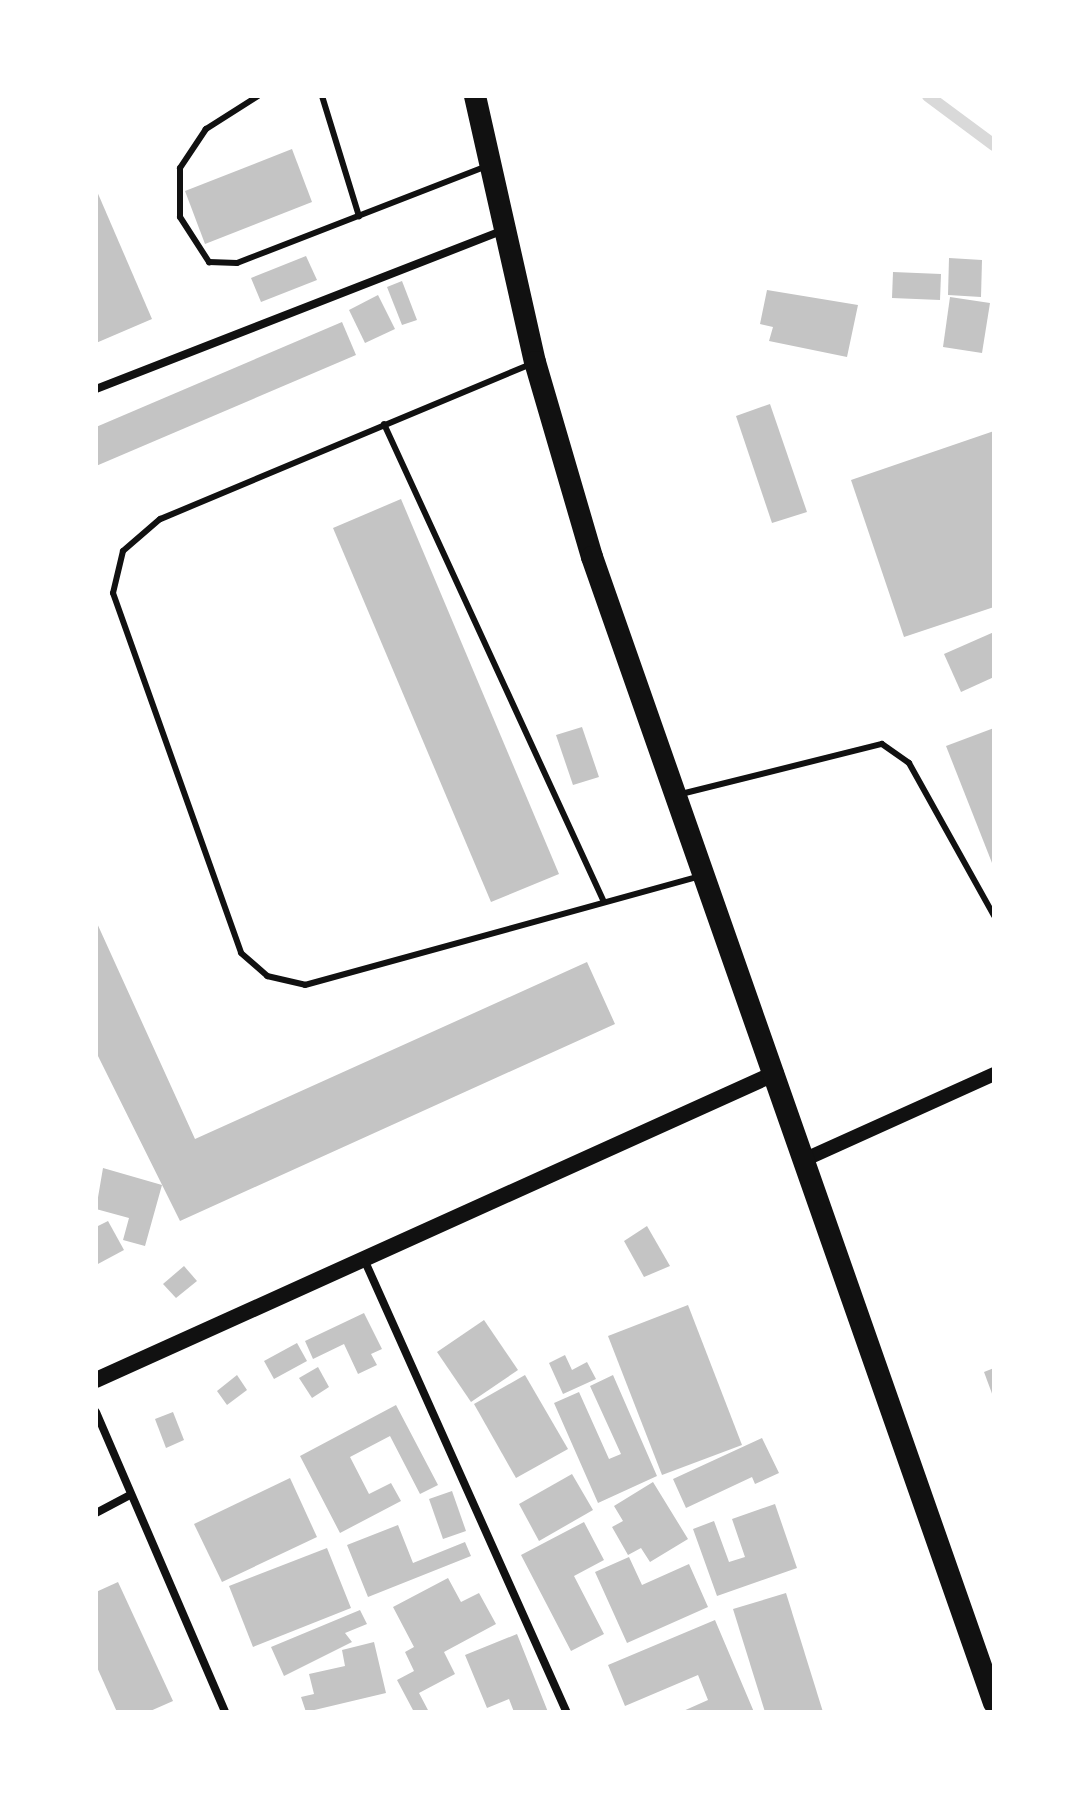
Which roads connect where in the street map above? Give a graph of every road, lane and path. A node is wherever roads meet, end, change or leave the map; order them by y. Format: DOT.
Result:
graph roads {
  1 [pos="258,96"];
  2 [pos="322,96"];
  3 [pos="475,96"];
  4 [pos="489,165"];
  5 [pos="359,216"];
  6 [pos="502,231"];
  7 [pos="535,362"];
  8 [pos="96,389"];
  9 [pos="384,424"];
  10 [pos="674,796"];
  11 [pos="701,876"];
  12 [pos="604,902"];
  13 [pos="994,916"];
  14 [pos="776,1073"];
  15 [pos="994,1074"];
  16 [pos="808,1158"];
  17 [pos="362,1256"];
  18 [pos="96,1380"];
  19 [pos="96,1412"];
  20 [pos="130,1495"];
  21 [pos="96,1513"];
  22 [pos="994,1703"];
  23 [pos="225,1712"];
  24 [pos="567,1712"];
  1 -- 5 [label="lane"];
  2 -- 5 [label="lane"];
  3 -- 4 [label="highway"];
  4 -- 5 [label="lane"];
  4 -- 6 [label="highway"];
  6 -- 7 [label="highway"];
  6 -- 8 [label="street"];
  7 -- 9 [label="lane"];
  7 -- 10 [label="highway"];
  9 -- 12 [label="lane"];
  9 -- 12 [label="lane"];
  10 -- 11 [label="highway"];
  10 -- 13 [label="lane"];
  11 -- 12 [label="lane"];
  11 -- 14 [label="highway"];
  14 -- 16 [label="highway"];
  14 -- 17 [label="main road"];
  15 -- 16 [label="street"];
  16 -- 22 [label="highway"];
  17 -- 18 [label="main road"];
  17 -- 24 [label="street"];
  19 -- 20 [label="street"];
  20 -- 21 [label="street"];
  20 -- 23 [label="street"];
}
